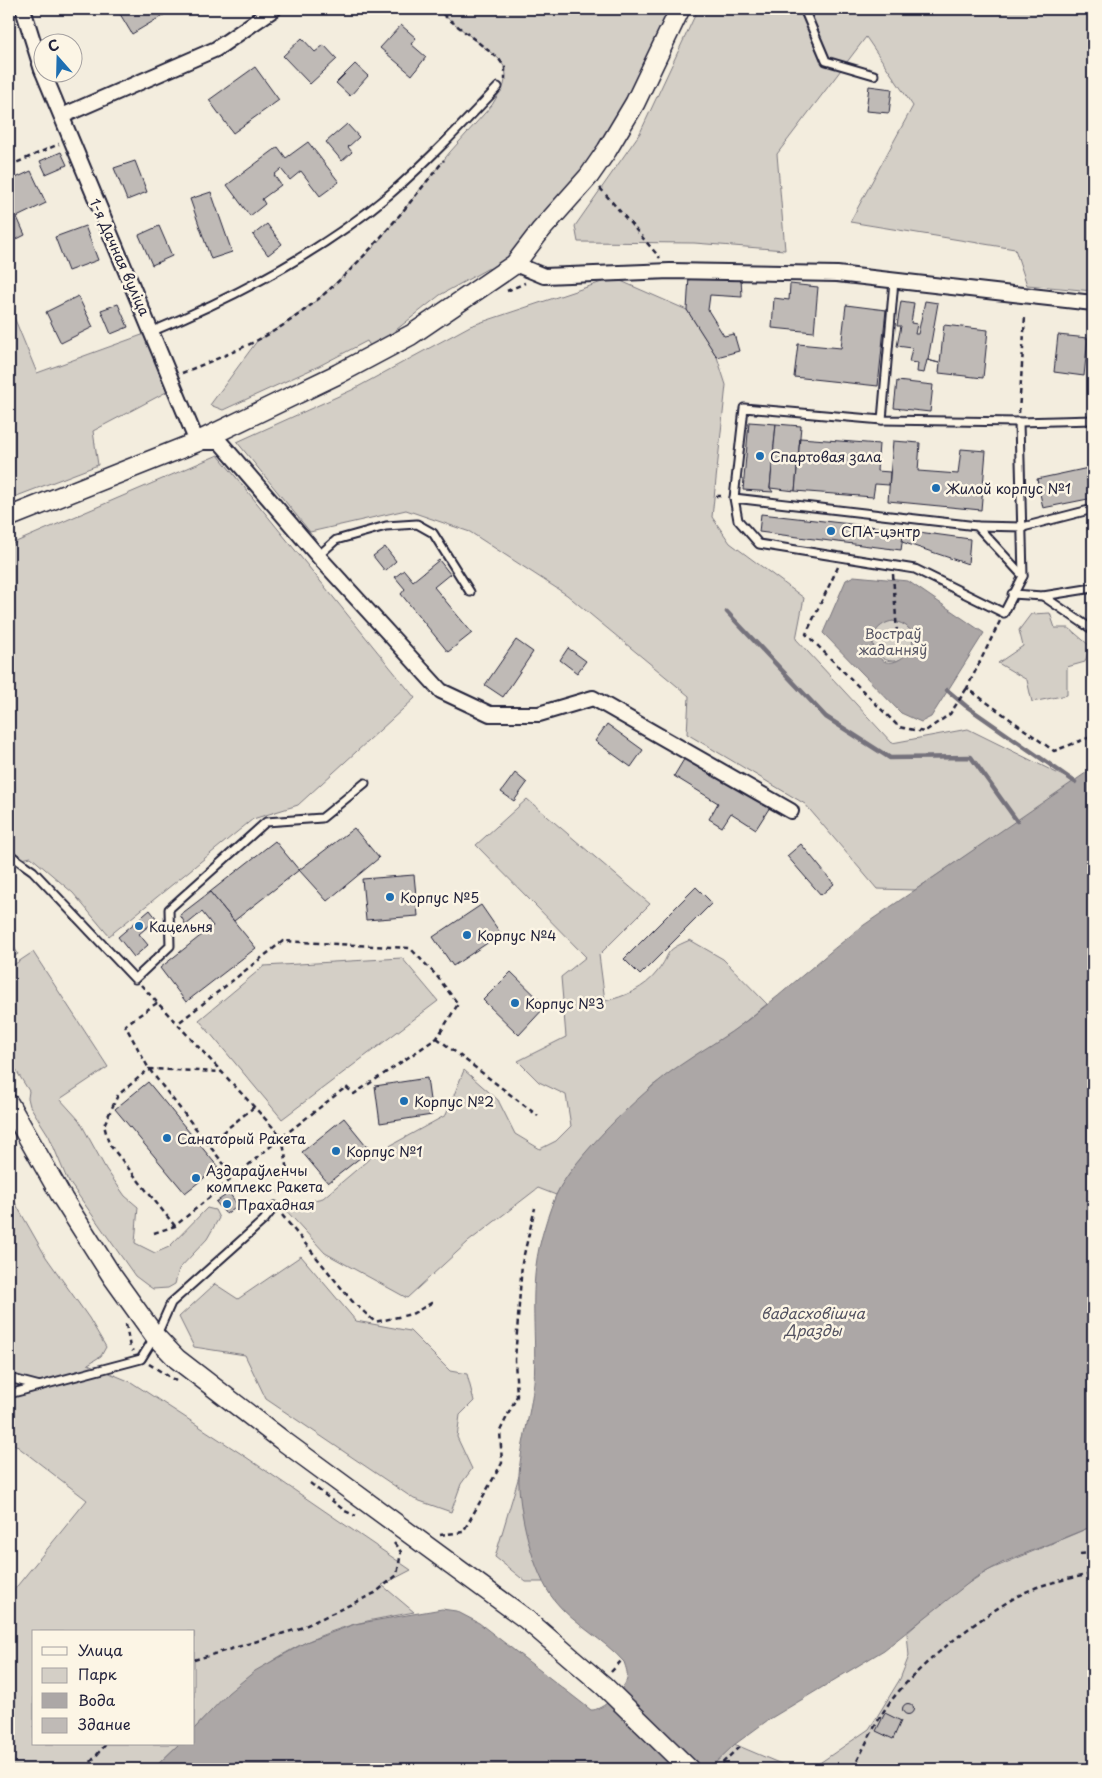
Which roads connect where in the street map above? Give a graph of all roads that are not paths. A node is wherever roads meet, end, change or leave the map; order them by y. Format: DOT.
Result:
graph roads {
  1 [pos="23,9"];
  2 [pos="274,9"];
  3 [pos="680,9"];
  4 [pos="804,9"];
  5 [pos="32,37"];
  6 [pos="874,75"];
  7 [pos="48,82"];
  8 [pos="498,87"];
  9 [pos="62,116"];
  10 [pos="515,264"];
  11 [pos="894,281"];
  12 [pos="1093,304"];
  13 [pos="152,330"];
  14 [pos="882,420"];
  15 [pos="1093,420"];
  16 [pos="1019,422"];
  17 [pos="197,442"];
  18 [pos="734,498"];
  19 [pos="1093,509"];
  20 [pos="9,517"];
  21 [pos="977,526"];
  22 [pos="1023,527"];
  23 [pos="318,556"];
  24 [pos="1022,576"];
  25 [pos="1093,588"];
  26 [pos="470,592"];
  27 [pos="1012,594"];
  28 [pos="1043,596"];
  29 [pos="1093,630"];
  30 [pos="365,783"];
  31 [pos="791,811"];
  32 [pos="9,854"];
  33 [pos="9,1104"];
  34 [pos="274,1206"];
  35 [pos="155,1336"];
  36 [pos="9,1378"];
  37 [pos="40,1386"];
  38 [pos="9,1394"];
  39 [pos="690,1769"];
  1 -- 5 [label="street, 1-я Дачная вуліца"];
  2 -- 9 [label="street"];
  3 -- 10 [label="street"];
  4 -- 6 [label="lane"];
  7 -- 9 [label="street, 1-я Дачная вуліца"];
  8 -- 13 [label="lane"];
  9 -- 13 [label="street, 1-я Дачная вуліца"];
  10 -- 11 [label="street"];
  10 -- 17 [label="street"];
  11 -- 12 [label="street"];
  11 -- 14 [label="lane"];
  13 -- 17 [label="street, 1-я Дачная вуліца"];
  14 -- 16 [label="lane"];
  14 -- 18 [label="lane"];
  15 -- 16 [label="lane"];
  16 -- 22 [label="lane"];
  17 -- 20 [label="street"];
  17 -- 23 [label="street"];
  18 -- 21 [label="lane"];
  18 -- 27 [label="lane"];
  19 -- 22 [label="lane"];
  21 -- 22 [label="lane"];
  21 -- 24 [label="lane"];
  22 -- 24 [label="lane"];
  23 -- 26 [label="lane"];
  23 -- 31 [label="street"];
  24 -- 27 [label="lane"];
  25 -- 28 [label="lane"];
  27 -- 28 [label="lane"];
  28 -- 29 [label="lane"];
  30 -- 32 [label="lane"];
  33 -- 35 [label="street"];
  34 -- 35 [label="lane"];
  35 -- 37 [label="lane"];
  35 -- 39 [label="street"];
  36 -- 37 [label="lane"];
  37 -- 38 [label="lane"];
}
